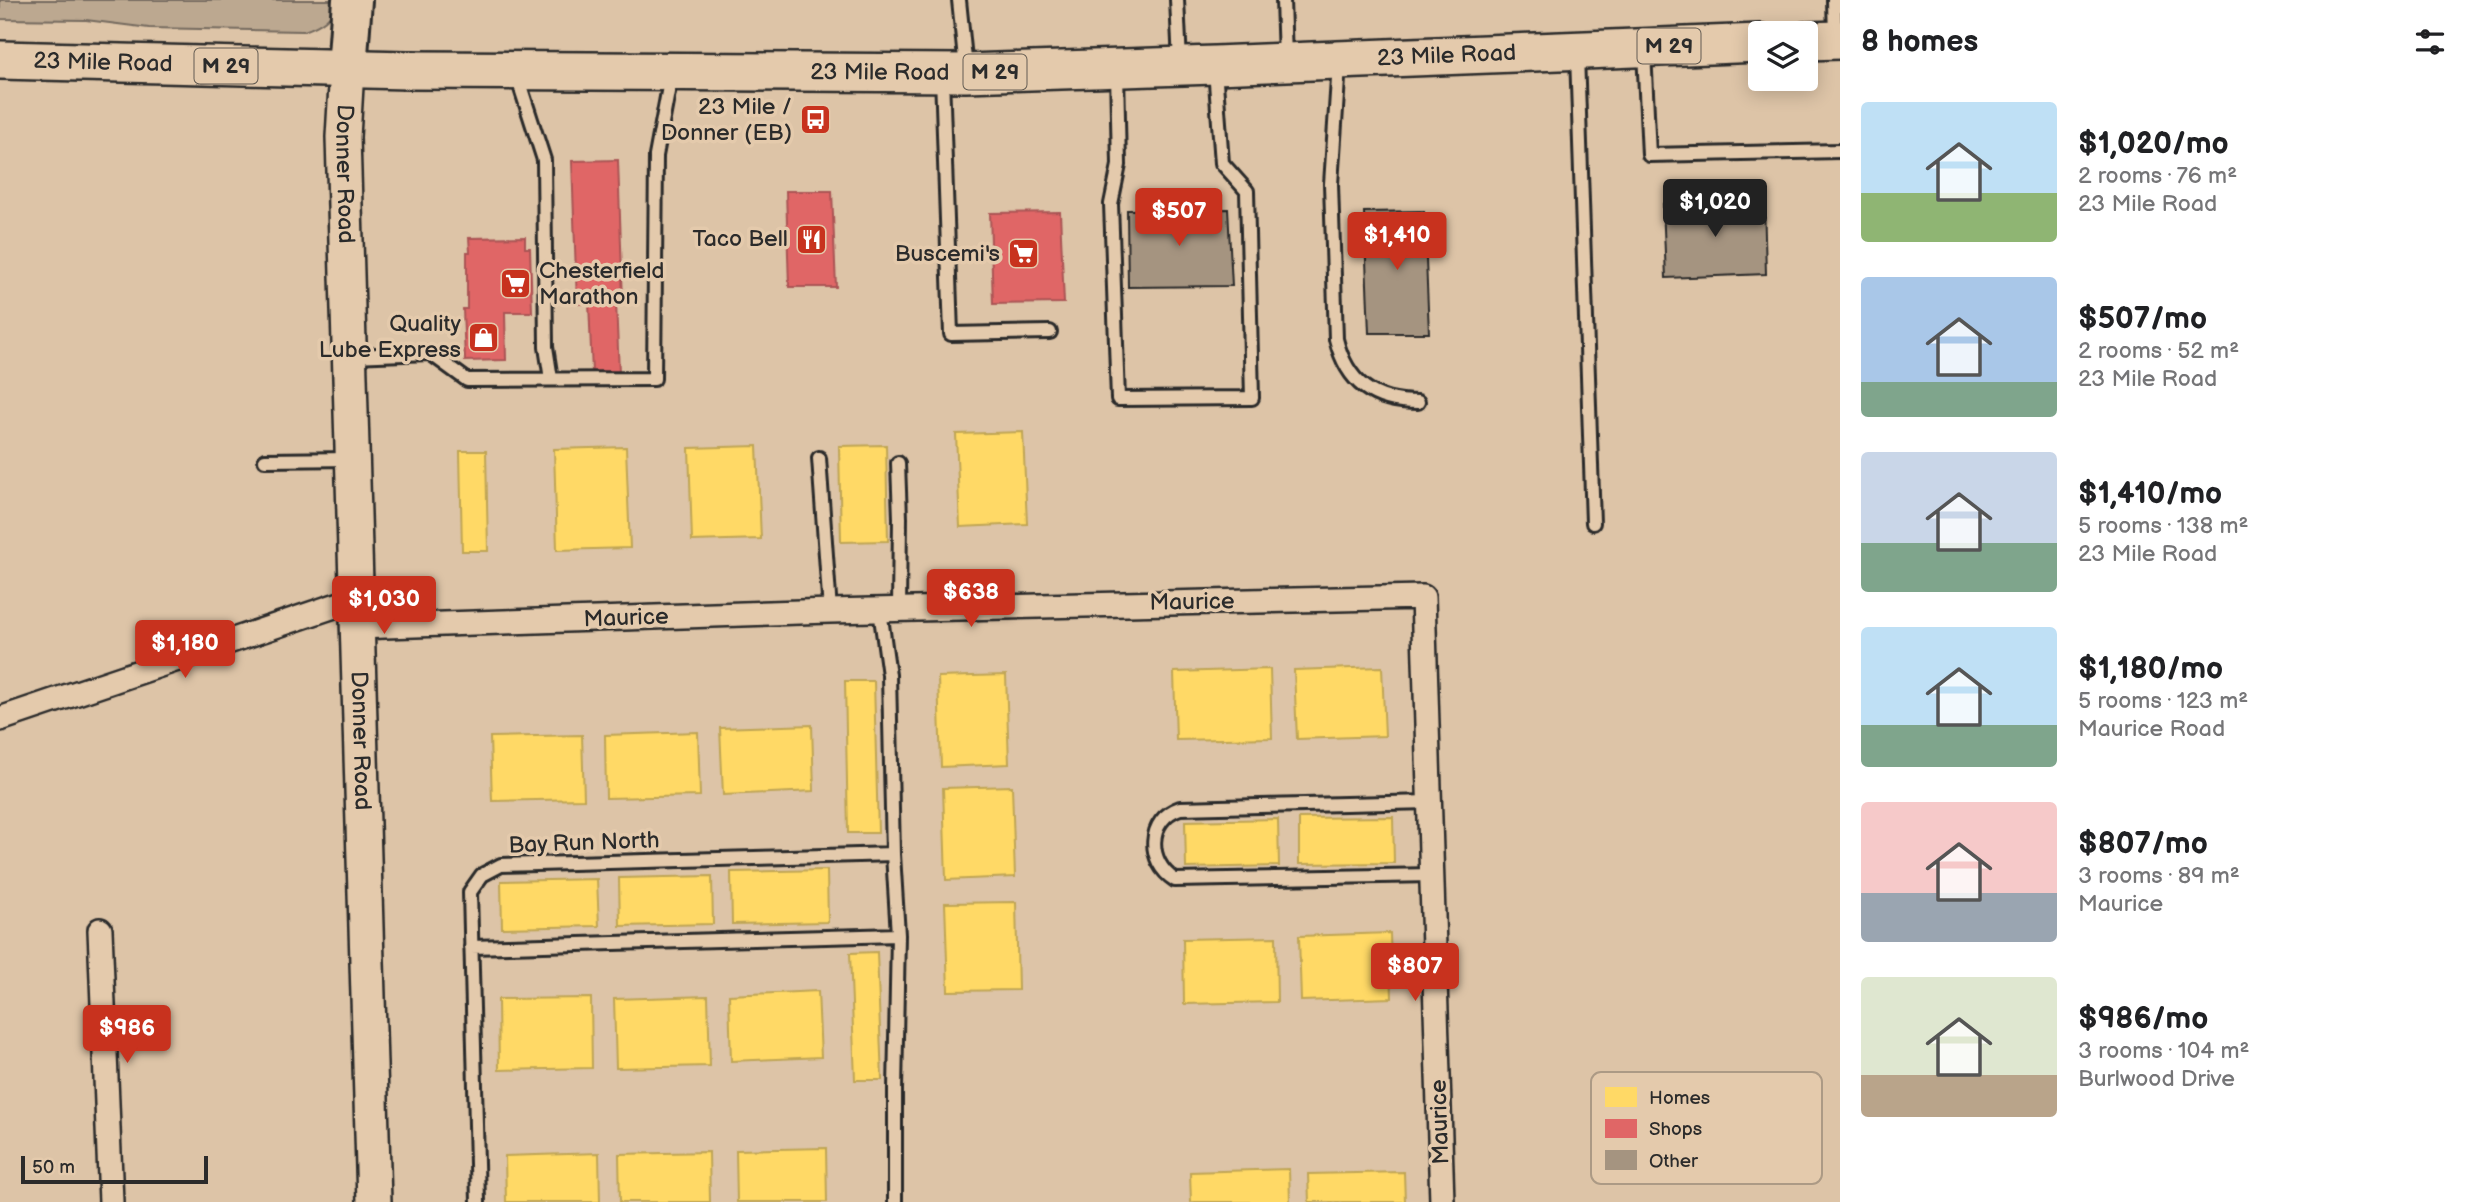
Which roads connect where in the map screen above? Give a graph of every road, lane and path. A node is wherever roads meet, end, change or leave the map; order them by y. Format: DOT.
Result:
graph roads {
  1 [pos="352,0"];
  2 [pos="960,0"];
  3 [pos="1177,0"];
  4 [pos="1283,0"];
  5 [pos="1833,0"];
  6 [pos="1827,41"];
  7 [pos="1748,43"];
  8 [pos="1644,47"];
  9 [pos="1577,50"];
  10 [pos="0,60"];
  11 [pos="1339,60"];
  12 [pos="1285,62"];
  13 [pos="1197,66"];
  14 [pos="1117,68"];
  15 [pos="347,69"];
  16 [pos="516,72"];
  17 [pos="671,72"];
  18 [pos="954,72"];
  19 [pos="1840,151"];
  20 [pos="1050,332"];
  21 [pos="349,356"];
  22 [pos="551,379"];
  23 [pos="1418,402"];
  24 [pos="819,458"];
  25 [pos="352,459"];
  26 [pos="265,460"];
  27 [pos="898,463"];
  28 [pos="1593,523"];
  29 [pos="889,609"];
  30 [pos="830,611"];
  31 [pos="356,613"];
  32 [pos="0,719"];
  33 [pos="1430,802"];
  34 [pos="893,854"];
  35 [pos="1433,875"];
  36 [pos="100,930"];
  37 [pos="898,935"];
  38 [pos="471,947"];
  39 [pos="111,1202"];
  40 [pos="374,1202"];
  41 [pos="478,1202"];
  42 [pos="895,1202"];
  43 [pos="1442,1202"];
  1 -- 15 [label="highway"];
  2 -- 18 [label="lane"];
  3 -- 13 [label="lane"];
  4 -- 12 [label="lane"];
  5 -- 6 [label="lane"];
  7 -- 8 [label="main road, 23 Mile Road / M 29"];
  8 -- 9 [label="main road, 23 Mile Road / M 29"];
  8 -- 19 [label="lane"];
  9 -- 11 [label="main road, 23 Mile Road / M 29"];
  9 -- 28 [label="lane"];
  10 -- 15 [label="main road, 23 Mile Road / M 29"];
  11 -- 12 [label="main road, 23 Mile Road / M 29"];
  11 -- 23 [label="lane"];
  12 -- 13 [label="main road, 23 Mile Road / M 29"];
  13 -- 14 [label="main road, 23 Mile Road / M 29"];
  13 -- 14 [label="lane"];
  14 -- 18 [label="main road, 23 Mile Road / M 29"];
  15 -- 16 [label="main road, 23 Mile Road / M 29"];
  15 -- 21 [label="street, Donner Road"];
  16 -- 17 [label="main road, 23 Mile Road / M 29"];
  16 -- 22 [label="lane"];
  17 -- 18 [label="main road, 23 Mile Road / M 29"];
  17 -- 22 [label="lane"];
  18 -- 20 [label="lane"];
  21 -- 22 [label="lane"];
  21 -- 25 [label="street, Donner Road"];
  24 -- 30 [label="lane"];
  25 -- 26 [label="lane"];
  25 -- 31 [label="street, Donner Road"];
  27 -- 29 [label="lane"];
  29 -- 30 [label="street, Maurice"];
  29 -- 33 [label="street, Maurice"];
  29 -- 34 [label="lane"];
  30 -- 31 [label="street, Maurice"];
  31 -- 32 [label="street, Maurice"];
  31 -- 40 [label="street, Donner Road"];
  33 -- 35 [label="street, Maurice"];
  33 -- 35 [label="lane"];
  34 -- 37 [label="lane"];
  34 -- 38 [label="lane, Bay Run North"];
  35 -- 43 [label="street, Maurice"];
  36 -- 39 [label="street"];
  37 -- 38 [label="lane"];
  37 -- 42 [label="lane"];
  38 -- 41 [label="lane, Bay Run North"];
}
